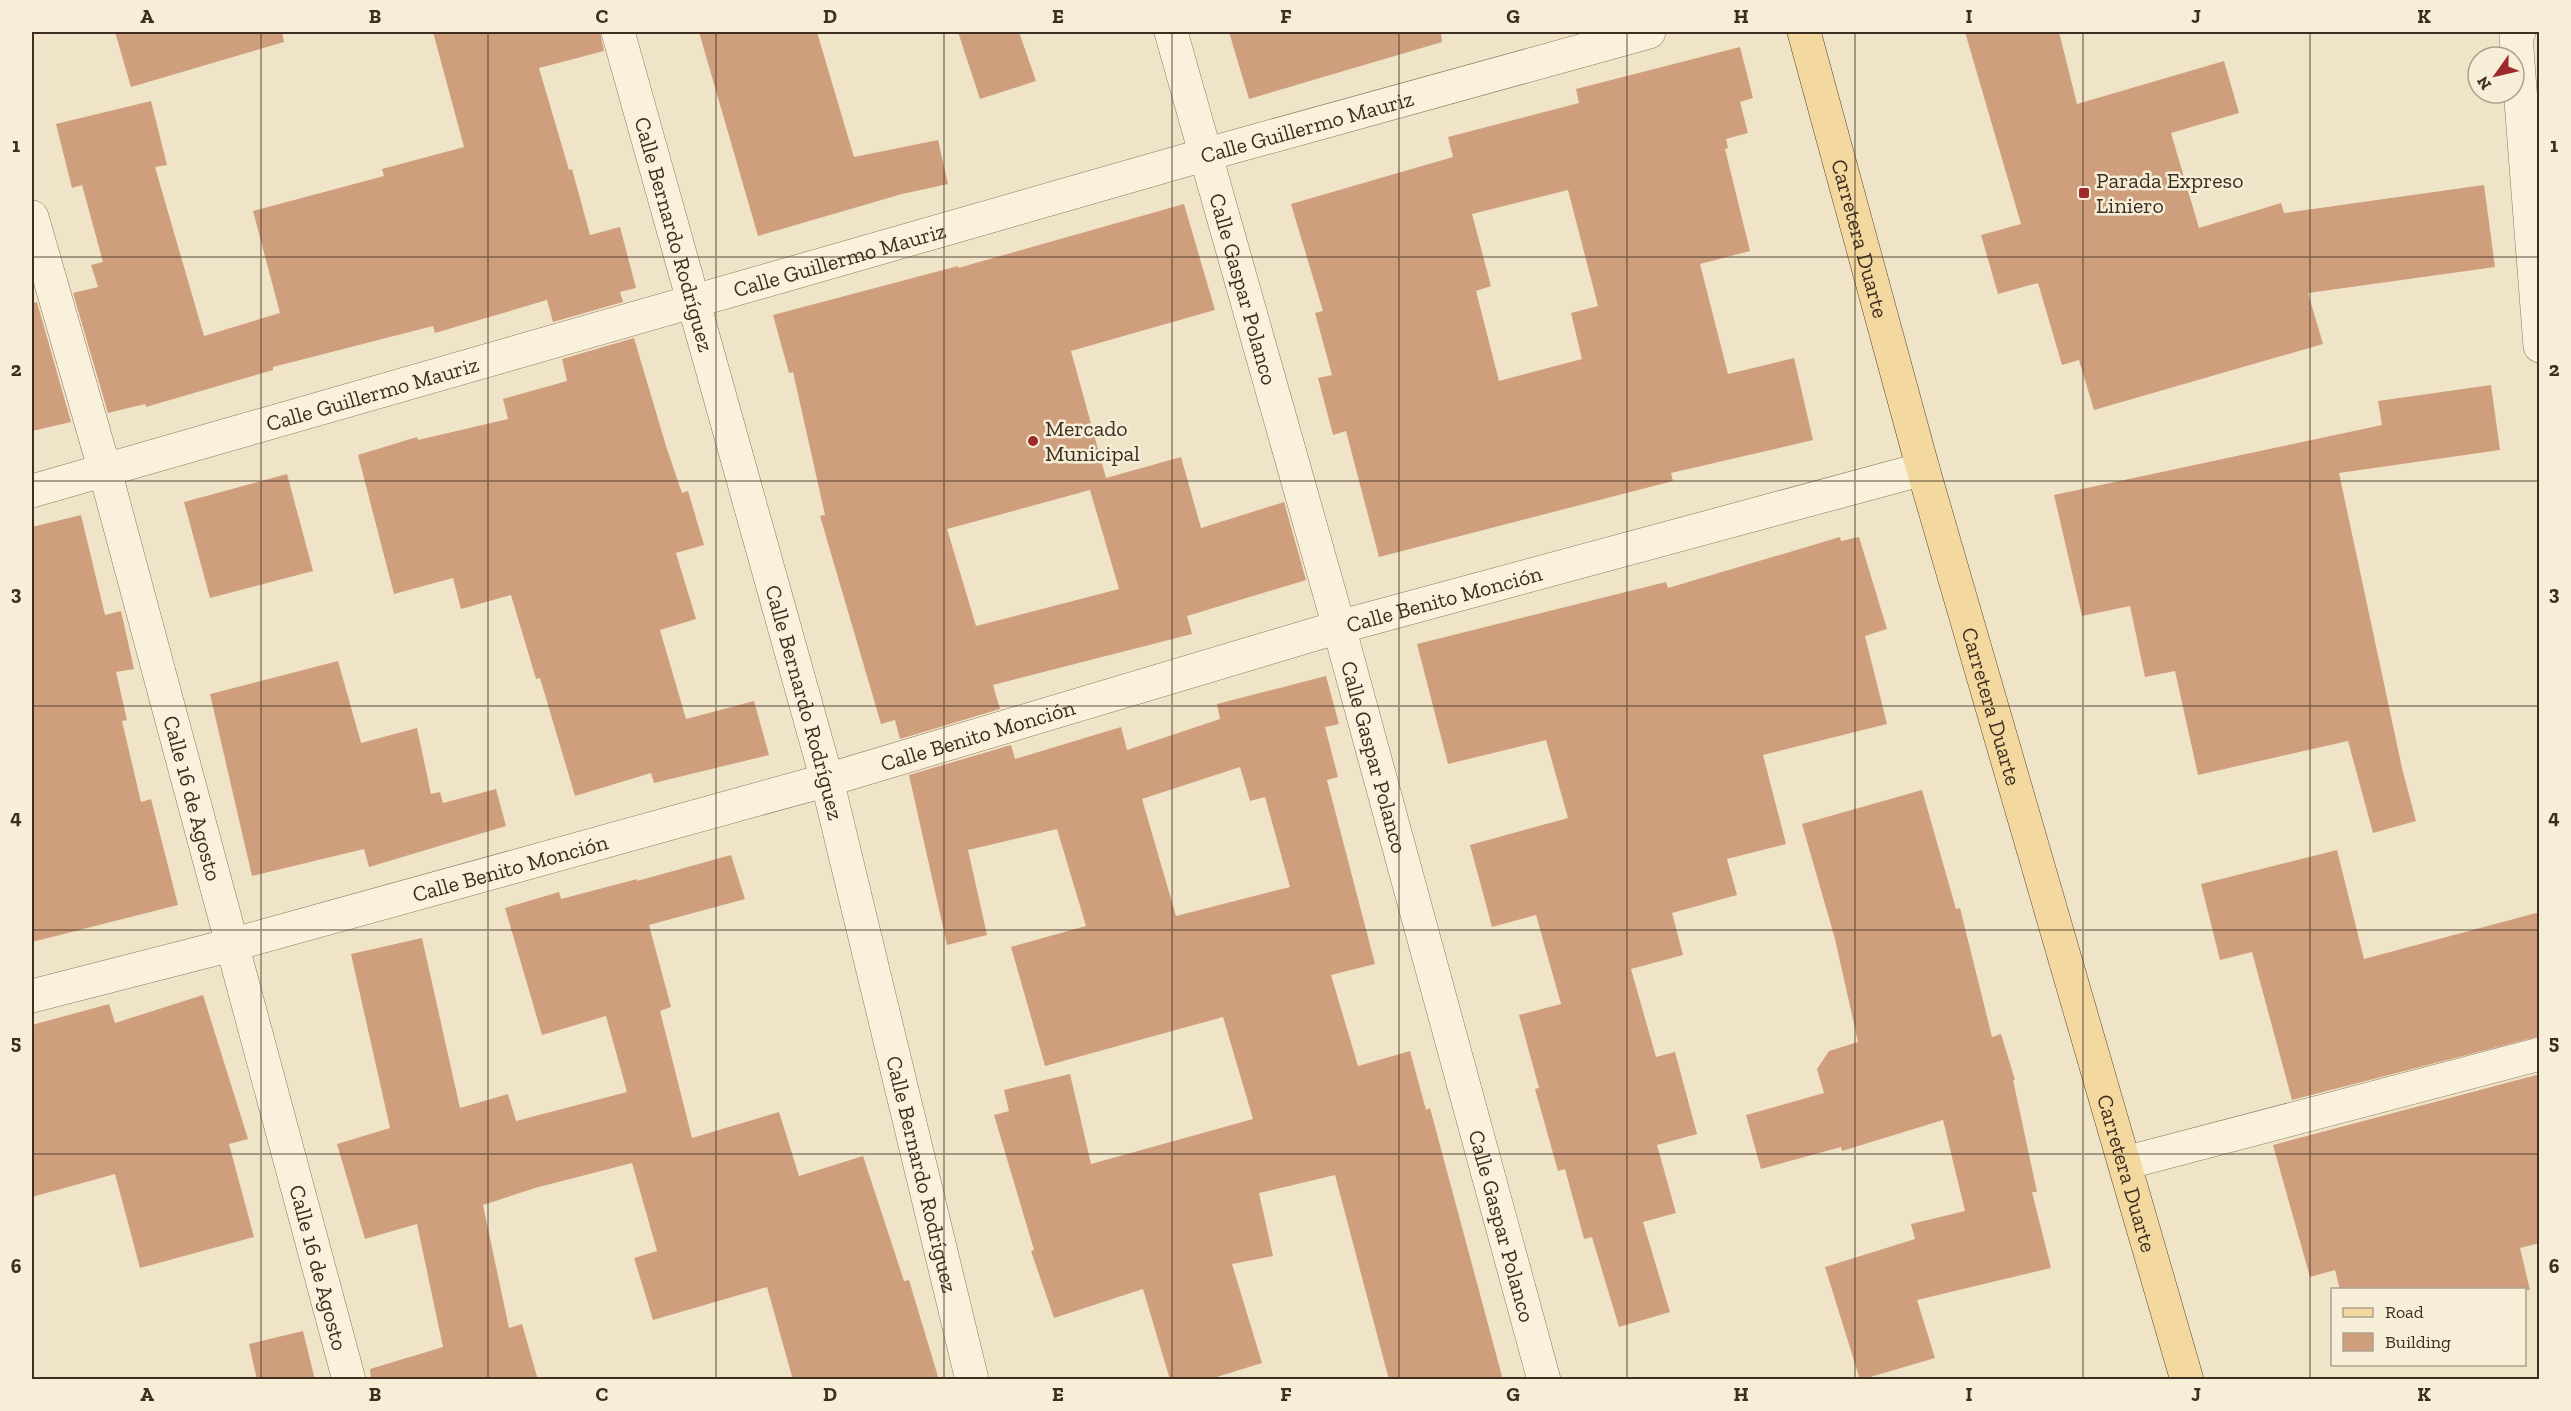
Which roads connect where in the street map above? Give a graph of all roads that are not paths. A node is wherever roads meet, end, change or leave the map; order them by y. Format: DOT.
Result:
graph roads {
  1 [pos="618,32"];
  2 [pos="1171,32"];
  3 [pos="1649,32"];
  4 [pos="1804,32"];
  5 [pos="2519,32"];
  6 [pos="1204,155"];
  7 [pos="32,217"];
  8 [pos="693,302"];
  9 [pos="2540,346"];
  10 [pos="1923,469"];
  11 [pos="105,471"];
  12 [pos="32,491"];
  13 [pos="1339,627"];
  14 [pos="827,780"];
  15 [pos="231,945"];
  16 [pos="32,996"];
  17 [pos="2540,1054"];
  18 [pos="2126,1164"];
  19 [pos="2186,1379"];
  20 [pos="349,1380"];
  21 [pos="972,1380"];
  22 [pos="1544,1380"];
  1 -- 8 [label="street, Calle Bernardo Rodríguez"];
  2 -- 6 [label="street, Calle Gaspar Polanco"];
  3 -- 6 [label="street, Calle Guillermo Mauriz"];
  4 -- 10 [label="main road, Carretera Duarte"];
  5 -- 9 [label="street"];
  6 -- 8 [label="street, Calle Guillermo Mauriz"];
  6 -- 13 [label="street, Calle Gaspar Polanco"];
  7 -- 11 [label="street, Calle 16 de Agosto"];
  8 -- 11 [label="street, Calle Guillermo Mauriz"];
  8 -- 14 [label="street, Calle Bernardo Rodríguez"];
  10 -- 13 [label="street, Calle Benito Monción"];
  10 -- 18 [label="main road, Carretera Duarte"];
  11 -- 12 [label="street, Calle Guillermo Mauriz"];
  11 -- 15 [label="street, Calle 16 de Agosto"];
  13 -- 14 [label="street, Calle Benito Monción"];
  13 -- 22 [label="street, Calle Gaspar Polanco"];
  14 -- 15 [label="street, Calle Benito Monción"];
  14 -- 21 [label="street, Calle Bernardo Rodríguez"];
  15 -- 16 [label="street, Calle Benito Monción"];
  15 -- 20 [label="street, Calle 16 de Agosto"];
  17 -- 18 [label="street"];
  18 -- 19 [label="main road, Carretera Duarte"];
}
